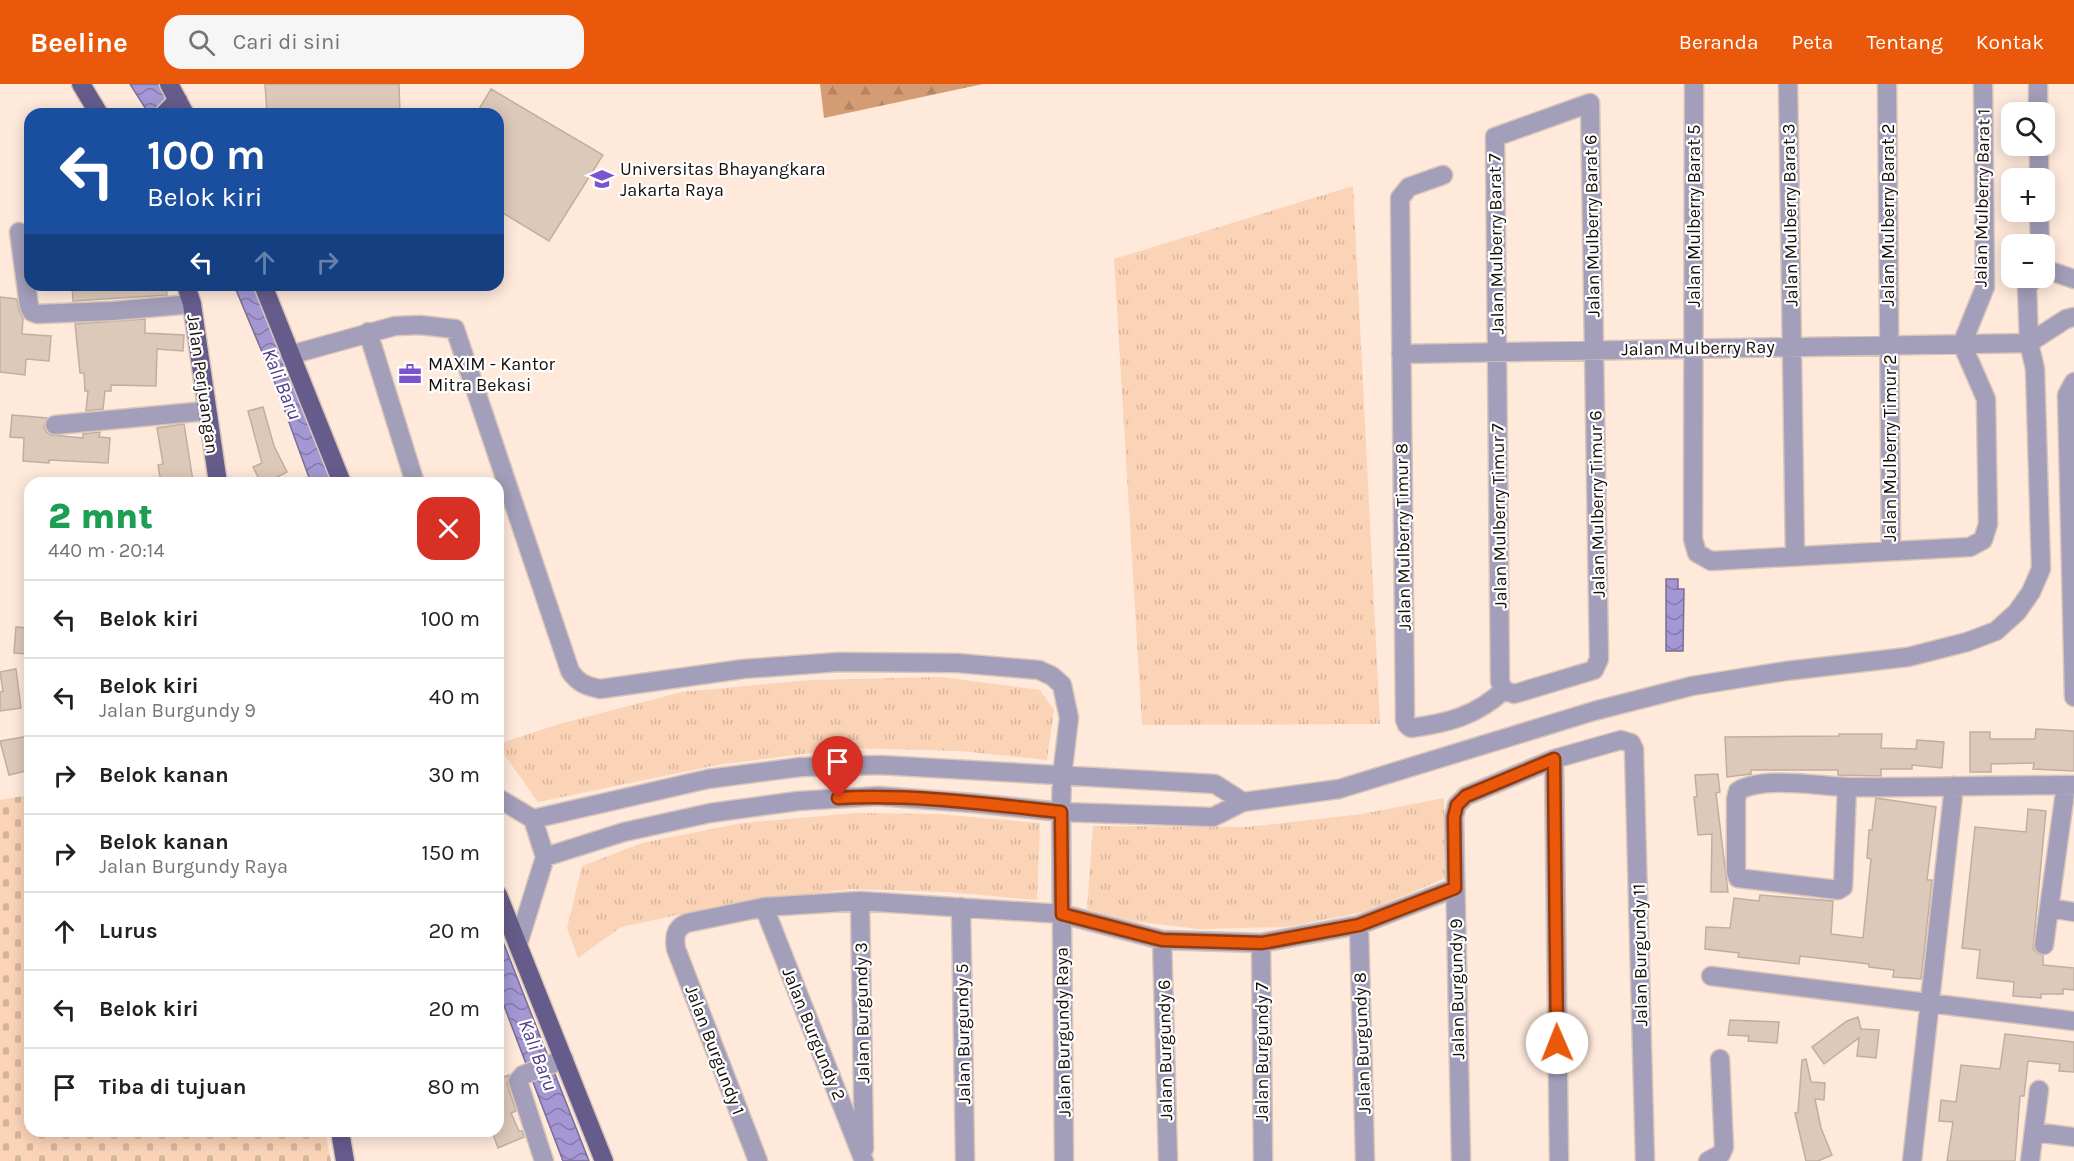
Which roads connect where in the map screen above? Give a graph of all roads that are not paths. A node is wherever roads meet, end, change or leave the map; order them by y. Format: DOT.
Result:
graph roads {
  1 [pos="81,84"];
  2 [pos="169,84"];
  3 [pos="1694,84"];
  4 [pos="1788,84"];
  5 [pos="1887,84"];
  6 [pos="1983,84"];
  7 [pos="2038,84"];
  8 [pos="2038,102"];
  9 [pos="1590,103"];
  10 [pos="95,108"];
  11 [pos="175,108"];
  12 [pos="1443,175"];
  13 [pos="20,232"];
  14 [pos="24,265"];
  15 [pos="2055,273"];
  16 [pos="2074,279"];
  17 [pos="2027,288"];
  18 [pos="27,291"];
  19 [pos="188,291"];
  20 [pos="265,291"];
  21 [pos="192,304"];
  22 [pos="2070,318"];
  23 [pos="368,332"];
  24 [pos="2029,343"];
  25 [pos="1962,344"];
  26 [pos="1889,345"];
  27 [pos="1792,346"];
  28 [pos="1694,348"];
  29 [pos="1594,349"];
  30 [pos="1497,351"];
  31 [pos="1401,354"];
  32 [pos="290,355"];
  33 [pos="2074,382"];
  34 [pos="206,411"];
  35 [pos="56,425"];
  36 [pos="217,477"];
  37 [pos="340,477"];
  38 [pos="413,477"];
  39 [pos="1891,551"];
  40 [pos="1795,556"];
  41 [pos="1502,686"];
  42 [pos="2073,694"];
  43 [pos="1554,759"];
  44 [pos="1062,776"];
  45 [pos="2070,785"];
  46 [pos="1954,786"];
  47 [pos="1847,787"];
  48 [pos="504,802"];
  49 [pos="1243,802"];
  50 [pos="1061,812"];
  51 [pos="532,819"];
  52 [pos="545,857"];
  53 [pos="1455,888"];
  54 [pos="861,901"];
  55 [pos="764,907"];
  56 [pos="961,907"];
  57 [pos="2049,908"];
  58 [pos="504,910"];
  59 [pos="2074,912"];
  60 [pos="1062,914"];
  61 [pos="1359,925"];
  62 [pos="1162,940"];
  63 [pos="1262,943"];
  64 [pos="518,944"];
  65 [pos="2044,945"];
  66 [pos="1712,976"];
  67 [pos="1930,1003"];
  68 [pos="2074,1021"];
  69 [pos="1720,1059"];
  70 [pos="559,1061"];
  71 [pos="2039,1090"];
  72 [pos="2034,1132"];
  73 [pos="341,1137"];
  74 [pos="2074,1137"];
  75 [pos="345,1161"];
  76 [pos="544,1161"];
  77 [pos="604,1161"];
  78 [pos="758,1161"];
  79 [pos="864,1161"];
  80 [pos="965,1161"];
  81 [pos="1065,1161"];
  82 [pos="1168,1161"];
  83 [pos="1263,1161"];
  84 [pos="1365,1161"];
  85 [pos="1461,1161"];
  86 [pos="1558,1161"];
  87 [pos="1645,1161"];
  88 [pos="1708,1161"];
  89 [pos="1912,1161"];
  90 [pos="2030,1161"];
  1 -- 10 [label="main road"];
  2 -- 11 [label="main road"];
  3 -- 28 [label="street, Jalan Mulberry Barat 5"];
  4 -- 27 [label="street, Jalan Mulberry Barat 3"];
  5 -- 26 [label="street, Jalan Mulberry Barat 2"];
  6 -- 25 [label="street, Jalan Mulberry Barat 1"];
  7 -- 8 [label="street"];
  9 -- 29 [label="street, Jalan Mulberry Barat 6"];
  9 -- 30 [label="street, Jalan Mulberry Barat 7"];
  12 -- 31 [label="street, Jalan Mulberry Timur 8"];
  13 -- 14 [label="street"];
  15 -- 16 [label="street"];
  17 -- 24 [label="street"];
  18 -- 21 [label="street"];
  19 -- 21 [label="main road, Jalan Perjuangan"];
  20 -- 32 [label="main road"];
  21 -- 34 [label="main road, Jalan Perjuangan"];
  22 -- 24 [label="street"];
  23 -- 32 [label="street"];
  23 -- 38 [label="street"];
  23 -- 44 [label="street, Jalan Burgundy Raya"];
  24 -- 25 [label="street, Jalan Mulberry Ray"];
  24 -- 49 [label="street"];
  25 -- 26 [label="street, Jalan Mulberry Ray"];
  25 -- 39 [label="street"];
  26 -- 27 [label="street, Jalan Mulberry Ray"];
  26 -- 39 [label="street, Jalan Mulberry Timur 2"];
  27 -- 28 [label="street, Jalan Mulberry Ray"];
  27 -- 40 [label="street, Jalan Mulberry Barat 3"];
  28 -- 29 [label="street, Jalan Mulberry Ray"];
  28 -- 40 [label="street, Jalan Mulberry Barat 5"];
  29 -- 30 [label="street, Jalan Mulberry Ray"];
  29 -- 41 [label="street, Jalan Mulberry Timur 6"];
  30 -- 31 [label="street, Jalan Mulberry Ray"];
  30 -- 41 [label="street, Jalan Mulberry Timur 7"];
  31 -- 41 [label="street, Jalan Mulberry Timur 8"];
  32 -- 37 [label="main road"];
  33 -- 42 [label="street"];
  34 -- 35 [label="street"];
  34 -- 36 [label="main road, Jalan Perjuangan"];
  39 -- 40 [label="street"];
  43 -- 53 [label="street, Jalan Burgundy 9"];
  43 -- 86 [label="street"];
  43 -- 87 [label="street, Jalan Burgundy 11"];
  44 -- 49 [label="street"];
  44 -- 50 [label="street, Jalan Burgundy Raya"];
  44 -- 51 [label="street"];
  45 -- 46 [label="street"];
  45 -- 57 [label="street"];
  46 -- 47 [label="street"];
  46 -- 67 [label="street"];
  47 -- 47 [label="street"];
  48 -- 51 [label="street"];
  49 -- 50 [label="street"];
  50 -- 52 [label="street"];
  50 -- 60 [label="street, Jalan Burgundy Raya"];
  51 -- 52 [label="street"];
  52 -- 64 [label="street"];
  53 -- 61 [label="street"];
  53 -- 85 [label="street, Jalan Burgundy 9"];
  54 -- 55 [label="street"];
  54 -- 56 [label="street"];
  54 -- 79 [label="street, Jalan Burgundy 3"];
  55 -- 78 [label="street, Jalan Burgundy 1"];
  55 -- 79 [label="street, Jalan Burgundy 2"];
  56 -- 60 [label="street"];
  56 -- 80 [label="street, Jalan Burgundy 5"];
  57 -- 59 [label="street"];
  57 -- 65 [label="street"];
  58 -- 64 [label="main road"];
  60 -- 62 [label="street"];
  60 -- 81 [label="street, Jalan Burgundy Raya"];
  61 -- 63 [label="street"];
  61 -- 84 [label="street, Jalan Burgundy 8"];
  62 -- 63 [label="street"];
  62 -- 82 [label="street, Jalan Burgundy 6"];
  63 -- 83 [label="street, Jalan Burgundy 7"];
  64 -- 70 [label="main road"];
  66 -- 67 [label="street"];
  67 -- 68 [label="street"];
  67 -- 89 [label="street"];
  69 -- 88 [label="street"];
  70 -- 76 [label="street"];
  70 -- 77 [label="main road"];
  71 -- 72 [label="street"];
  72 -- 74 [label="street"];
  72 -- 90 [label="street"];
  73 -- 75 [label="main road"];
}
